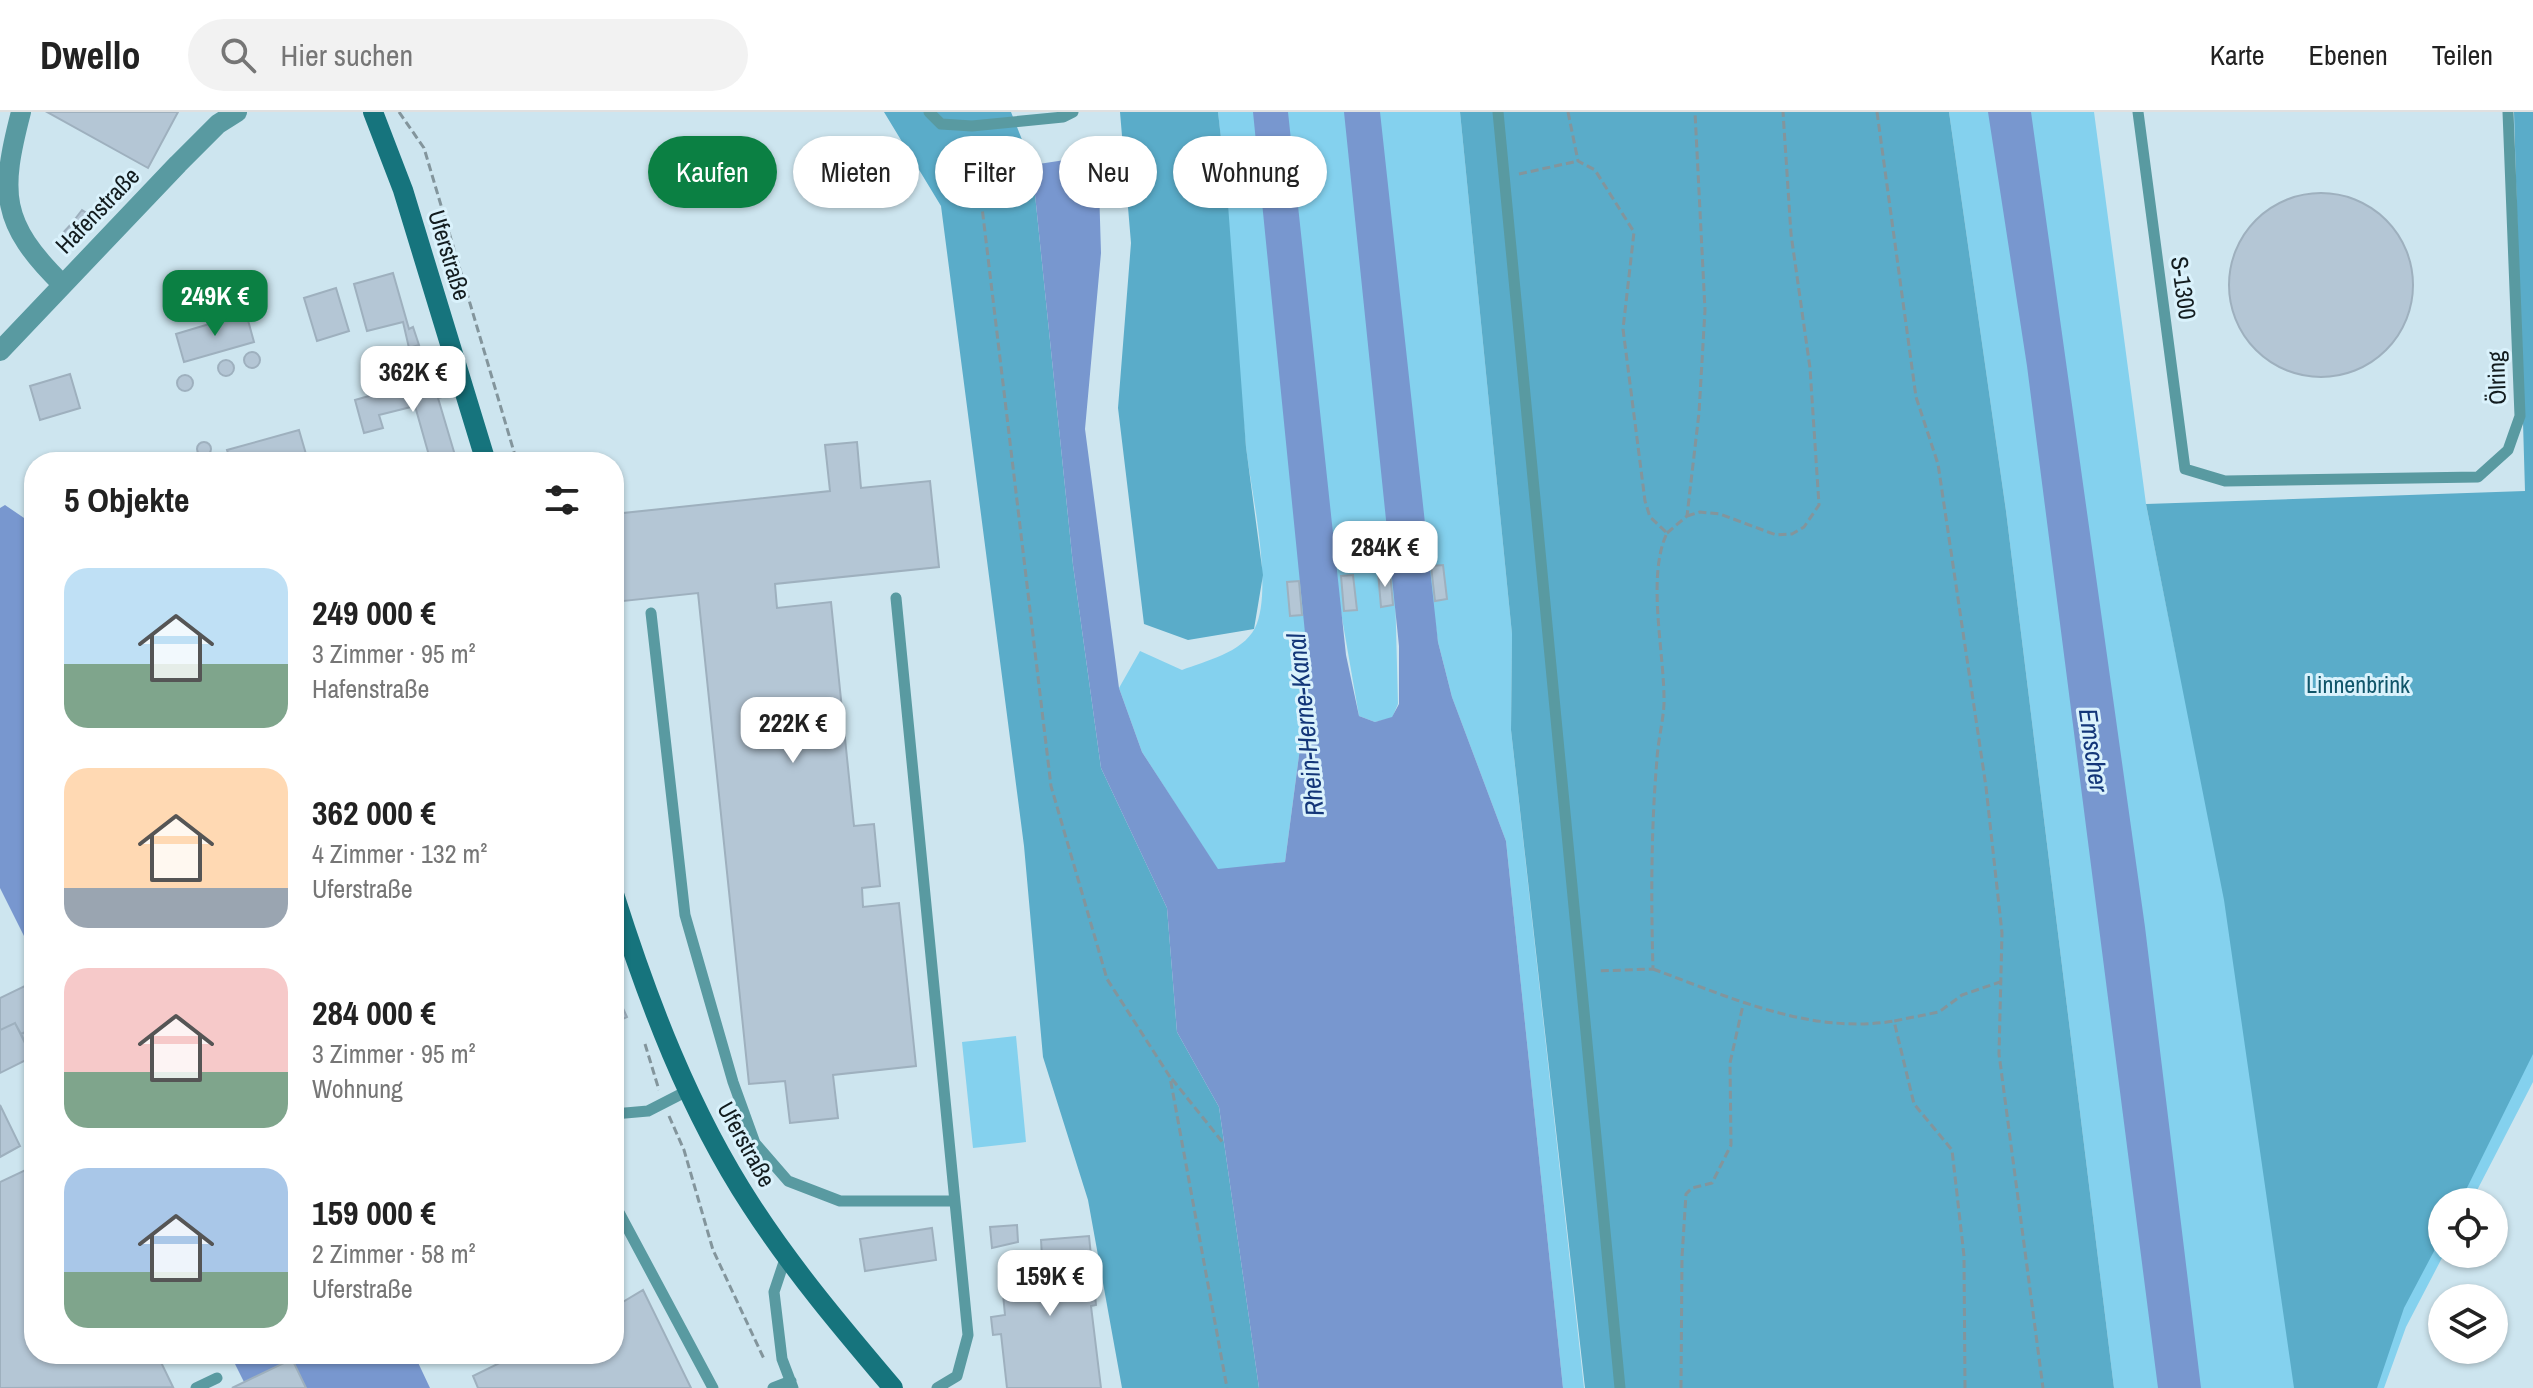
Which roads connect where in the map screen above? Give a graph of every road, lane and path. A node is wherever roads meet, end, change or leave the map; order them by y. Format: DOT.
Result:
graph roads {
  1 [pos="21,112"];
  2 [pos="237,112"];
  3 [pos="373,112"];
  4 [pos="399,112"];
  5 [pos="929,112"];
  6 [pos="1073,112"];
  7 [pos="1498,112"];
  8 [pos="1568,112"];
  9 [pos="1695,112"];
  10 [pos="1783,112"];
  11 [pos="1877,112"];
  12 [pos="2138,112"];
  13 [pos="2508,112"];
  14 [pos="972,126"];
  15 [pos="3,154"];
  16 [pos="1578,161"];
  17 [pos="1505,178"];
  18 [pos="62,284"];
  19 [pos="0,351"];
  20 [pos="483,452"];
  21 [pos="514,452"];
  22 [pos="2185,469"];
  23 [pos="1687,516"];
  24 [pos="1667,533"];
  25 [pos="896,598"];
  26 [pos="651,613"];
  27 [pos="624,922"];
  28 [pos="1653,969"];
  29 [pos="1581,972"];
  30 [pos="2000,982"];
  31 [pos="1743,1005"];
  32 [pos="1894,1021"];
  33 [pos="641,1031"];
  34 [pos="1170,1077"];
  35 [pos="689,1090"];
  36 [pos="663,1103"];
  37 [pos="624,1113"];
  38 [pos="1224,1144"];
  39 [pos="954,1201"];
  40 [pos="624,1222"];
  41 [pos="786,1255"];
  42 [pos="217,1378"];
  43 [pos="792,1384"];
  44 [pos="775,1387"];
  45 [pos="196,1388"];
  46 [pos="713,1388"];
  47 [pos="893,1388"];
  48 [pos="937,1388"];
  49 [pos="1227,1388"];
  50 [pos="1620,1388"];
  51 [pos="1681,1388"];
  52 [pos="1965,1388"];
  53 [pos="2043,1388"];
  1 -- 15 [label="street"];
  2 -- 18 [label="street, Hafenstraße"];
  3 -- 20 [label="main road, Uferstraße"];
  4 -- 21 [label="path"];
  5 -- 14 [label="lane"];
  6 -- 14 [label="lane"];
  7 -- 17 [label="lane"];
  8 -- 16 [label="path"];
  9 -- 23 [label="path"];
  10 -- 23 [label="path"];
  11 -- 30 [label="path"];
  12 -- 22 [label="lane, S-1300"];
  13 -- 22 [label="lane, Ölring"];
  14 -- 34 [label="path"];
  15 -- 18 [label="street"];
  16 -- 17 [label="path"];
  16 -- 24 [label="path"];
  17 -- 29 [label="lane"];
  18 -- 19 [label="street, Hafenstraße"];
  23 -- 24 [label="path"];
  24 -- 28 [label="path"];
  25 -- 39 [label="lane"];
  26 -- 39 [label="lane"];
  27 -- 35 [label="main road, Uferstraße"];
  28 -- 29 [label="path"];
  28 -- 31 [label="path"];
  29 -- 50 [label="lane"];
  30 -- 32 [label="path"];
  30 -- 53 [label="path"];
  31 -- 32 [label="path"];
  31 -- 51 [label="path"];
  32 -- 52 [label="path"];
  33 -- 36 [label="path"];
  34 -- 38 [label="path"];
  34 -- 49 [label="path"];
  35 -- 36 [label="lane"];
  35 -- 41 [label="main road, Uferstraße"];
  36 -- 37 [label="lane"];
  36 -- 44 [label="path"];
  39 -- 48 [label="lane"];
  40 -- 46 [label="lane"];
  41 -- 43 [label="lane"];
  41 -- 47 [label="main road, Uferstraße"];
  42 -- 45 [label="lane"];
  43 -- 44 [label="lane"];
}
